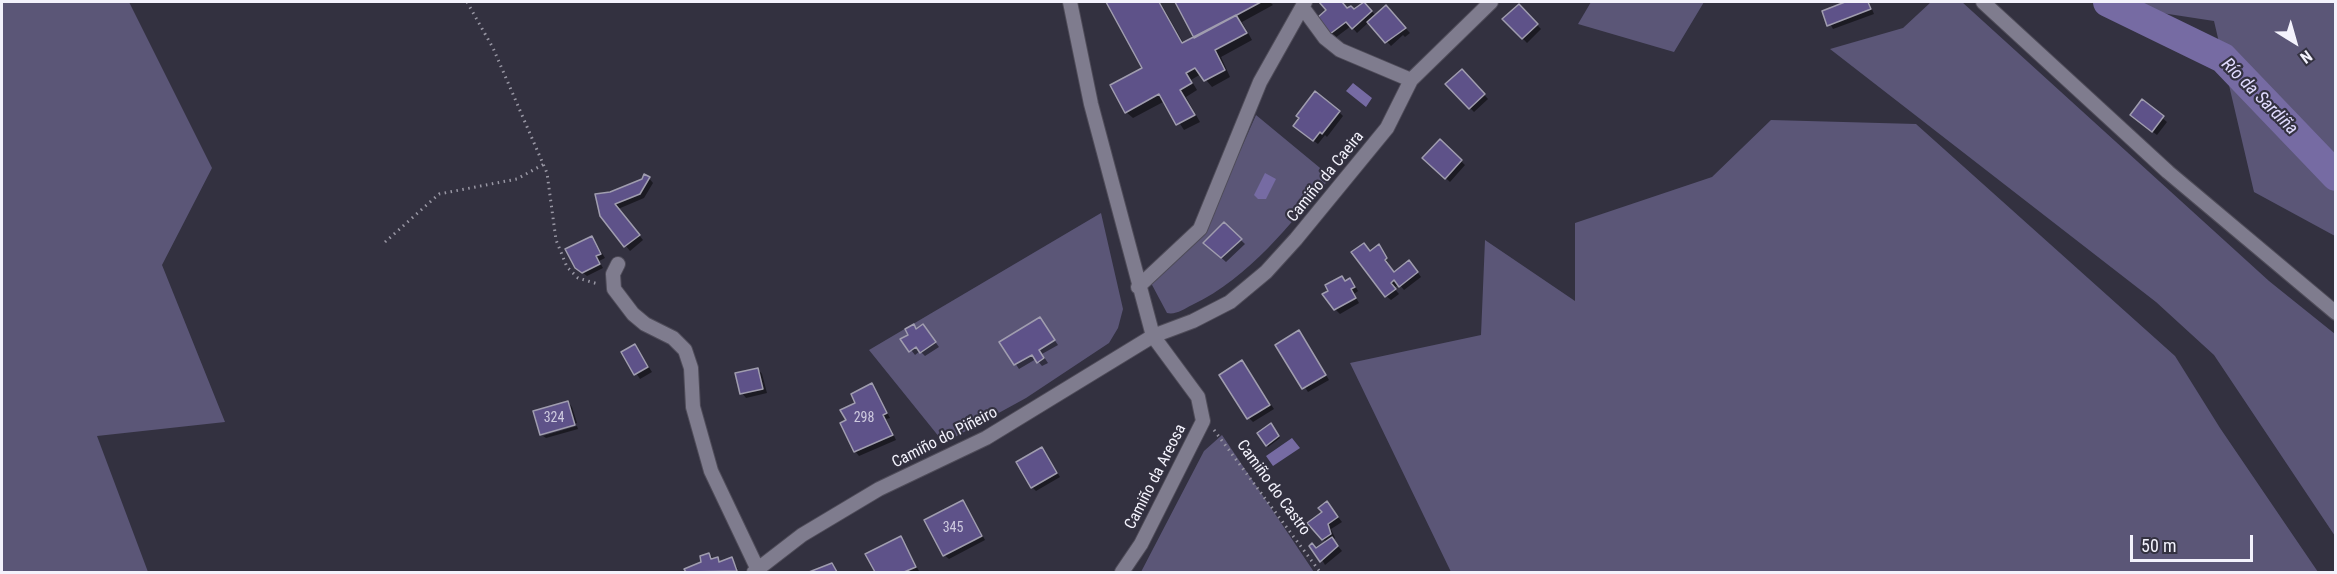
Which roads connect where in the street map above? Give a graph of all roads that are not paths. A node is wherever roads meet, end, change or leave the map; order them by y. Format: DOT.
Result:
graph roads {
  1 [pos="1070,2"];
  2 [pos="1491,2"];
  3 [pos="1983,2"];
  4 [pos="1304,5"];
  5 [pos="1411,80"];
  6 [pos="618,264"];
  7 [pos="1138,287"];
  8 [pos="2336,313"];
  9 [pos="1153,336"];
  10 [pos="757,572"];
  11 [pos="1122,573"];
  1 -- 7 [label="street, Camiño da Areosa"];
  2 -- 5 [label="street, Camiño da Caeira"];
  3 -- 8 [label="street"];
  4 -- 5 [label="street"];
  4 -- 7 [label="street"];
  5 -- 9 [label="street, Camiño da Caeira"];
  6 -- 10 [label="street"];
  7 -- 9 [label="street, Camiño da Areosa"];
  9 -- 10 [label="street, Camiño do Piñeiro"];
  9 -- 11 [label="street, Camiño da Areosa"];
}
